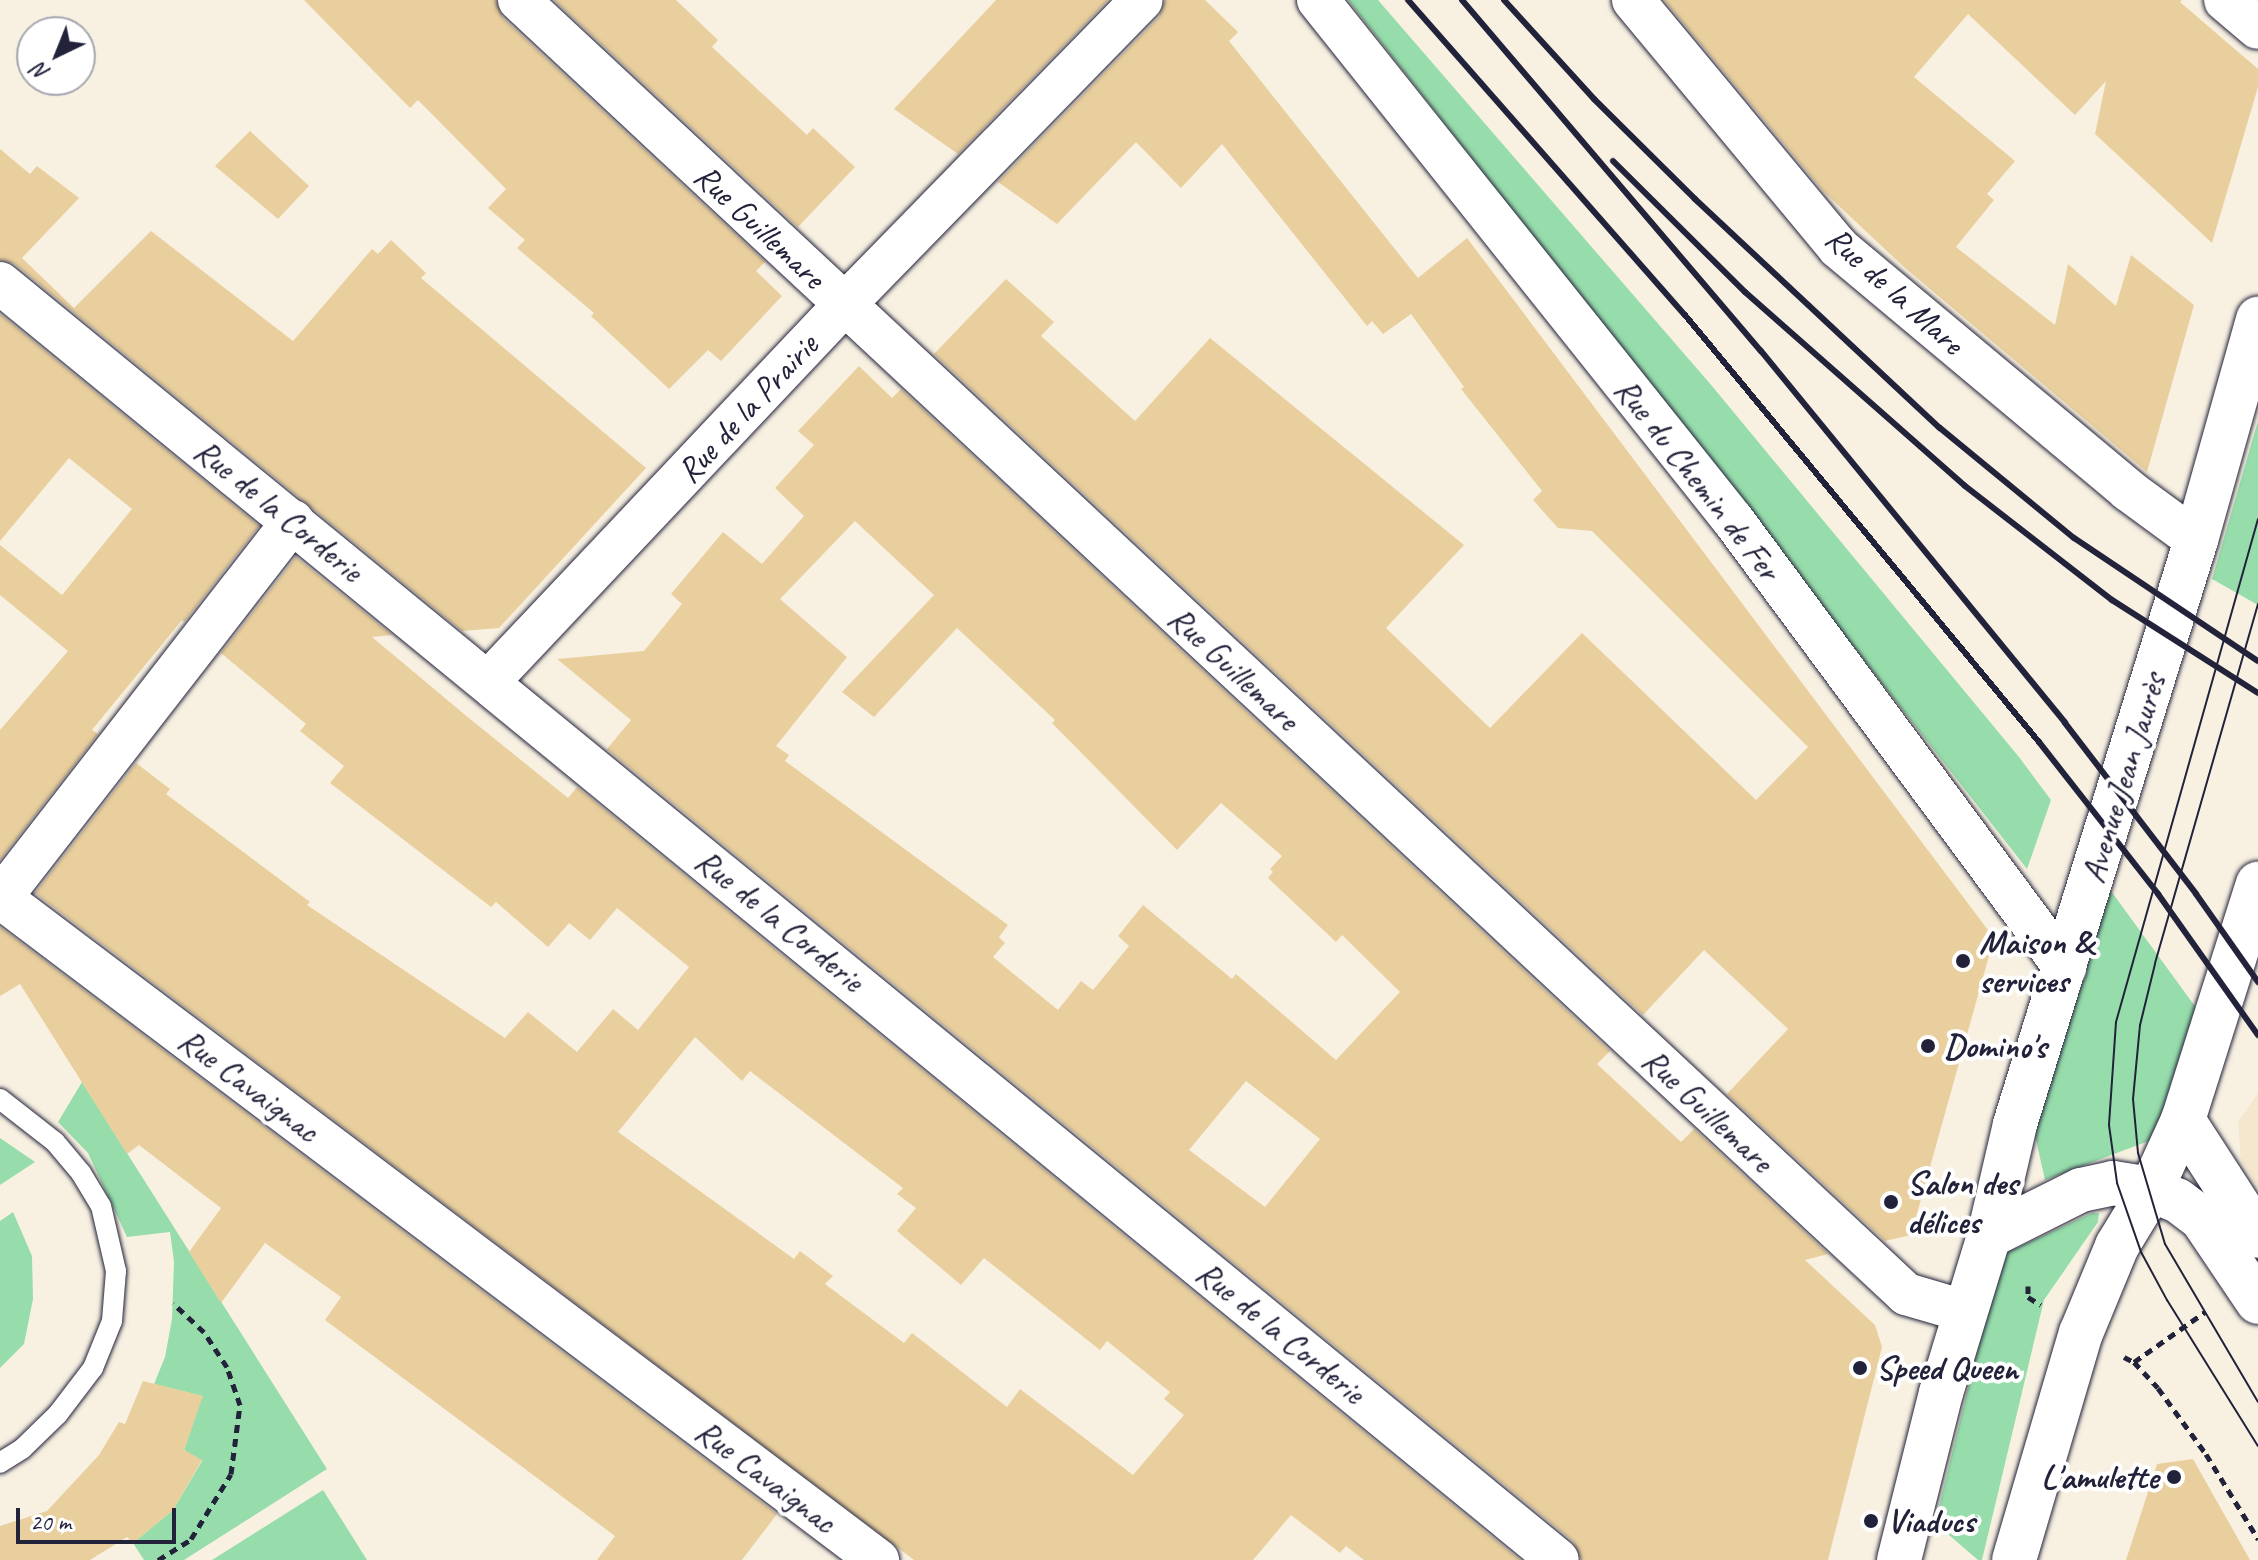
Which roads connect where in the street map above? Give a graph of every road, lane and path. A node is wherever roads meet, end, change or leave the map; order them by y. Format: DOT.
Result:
graph roads {
  1 [pos="519,0"];
  2 [pos="1142,0"];
  3 [pos="1318,0"];
  4 [pos="1633,0"];
  5 [pos="2225,0"];
  6 [pos="2258,28"];
  7 [pos="0,283"];
  8 [pos="844,305"];
  9 [pos="2258,319"];
  10 [pos="293,521"];
  11 [pos="2196,540"];
  12 [pos="489,681"];
  13 [pos="2258,884"];
  14 [pos="0,898"];
  15 [pos="2065,968"];
  16 [pos="0,1099"];
  17 [pos="2183,1120"];
  18 [pos="2151,1190"];
  19 [pos="1989,1236"];
  20 [pos="2258,1236"];
  21 [pos="2252,1292"];
  22 [pos="173,1303"];
  23 [pos="1964,1311"];
  24 [pos="2134,1362"];
  25 [pos="0,1463"];
  26 [pos="158,1560"];
  27 [pos="878,1560"];
  28 [pos="1558,1560"];
  29 [pos="1899,1560"];
  30 [pos="2014,1560"];
  1 -- 8 [label="street, Rue Guillemare"];
  2 -- 8 [label="street, Rue de la Prairie"];
  3 -- 15 [label="street, Rue du Chemin de Fer"];
  4 -- 11 [label="street, Rue de la Mare"];
  5 -- 6 [label="street"];
  7 -- 10 [label="street, Rue de la Corderie"];
  8 -- 12 [label="street, Rue de la Prairie"];
  8 -- 23 [label="street, Rue Guillemare"];
  9 -- 11 [label="main road, Avenue Jean Jaurès"];
  10 -- 12 [label="street, Rue de la Corderie"];
  10 -- 14 [label="street, Rue Cavaignac"];
  11 -- 15 [label="main road, Avenue Jean Jaurès"];
  12 -- 28 [label="street, Rue de la Corderie"];
  13 -- 17 [label="main road"];
  14 -- 27 [label="street, Rue Cavaignac"];
  15 -- 19 [label="main road, Avenue Jean Jaurès"];
  16 -- 25 [label="lane"];
  17 -- 18 [label="main road"];
  17 -- 20 [label="main road"];
  18 -- 19 [label="main road"];
  18 -- 21 [label="main road"];
  18 -- 30 [label="main road"];
  19 -- 23 [label="main road, Avenue Jean Jaurès"];
  21 -- 24 [label="path"];
  22 -- 26 [label="path"];
  23 -- 29 [label="main road, Avenue Jean Jaurès"];
}
